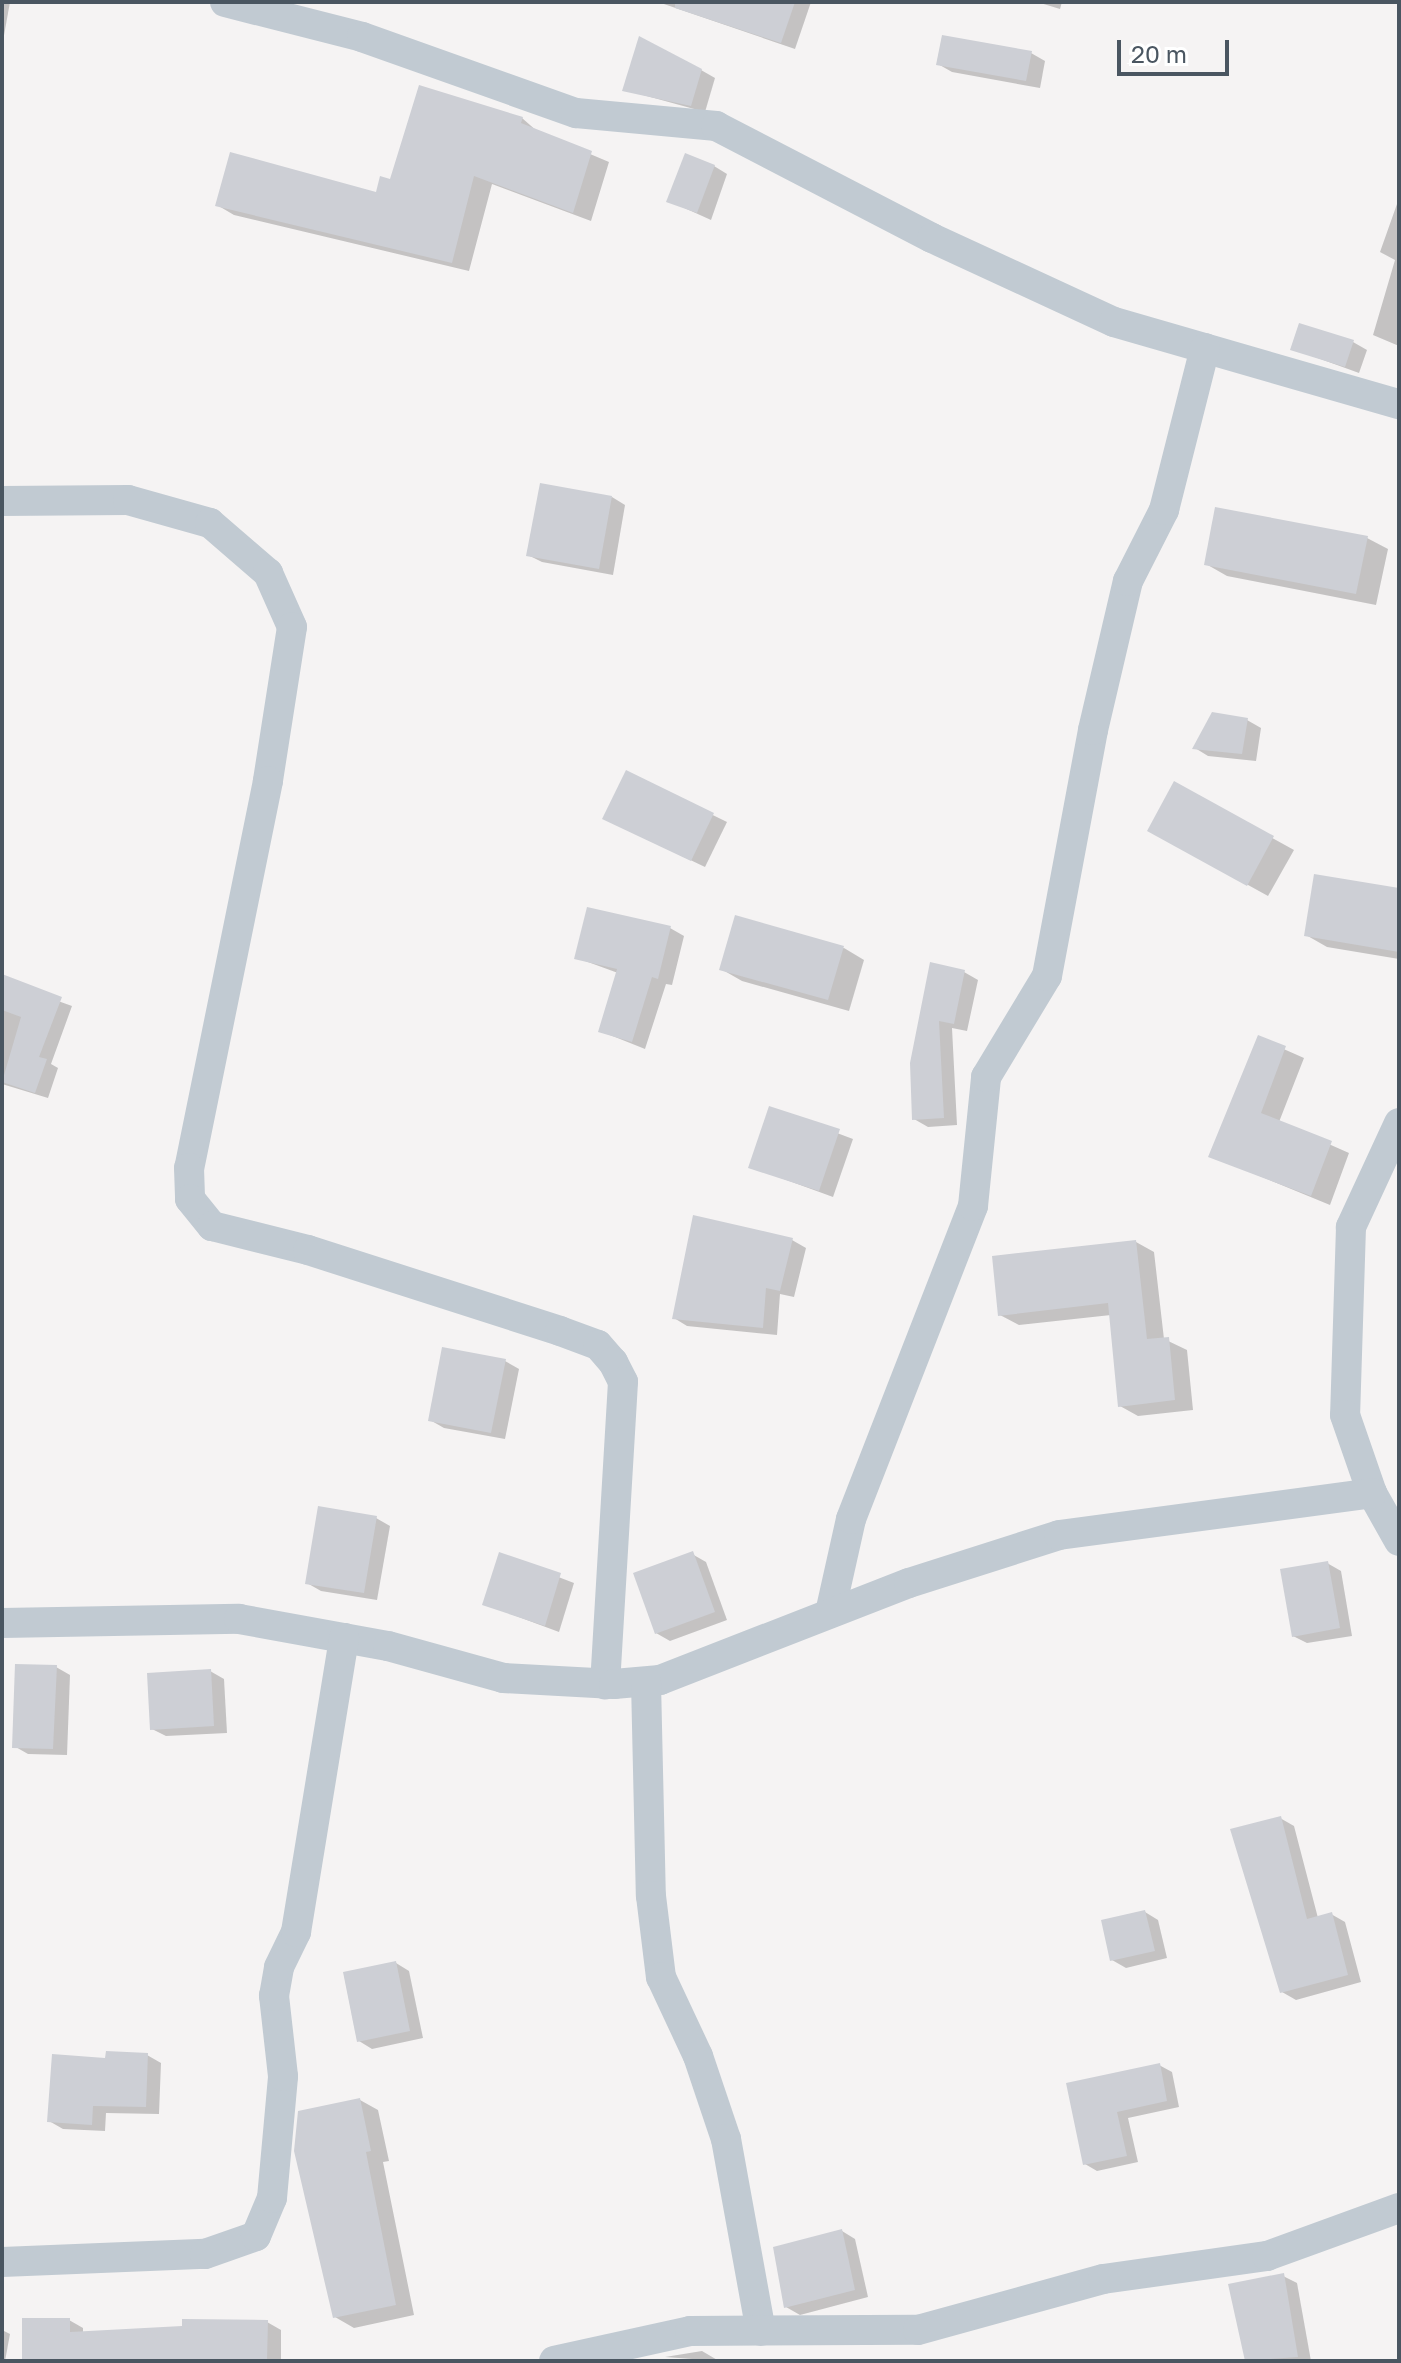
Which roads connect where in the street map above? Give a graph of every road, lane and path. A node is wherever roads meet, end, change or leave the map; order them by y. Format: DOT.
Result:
graph roads {
  1 [pos="225,2"];
  2 [pos="1205,348"];
  3 [pos="1399,404"];
  4 [pos="2,501"];
  5 [pos="1399,1123"];
  6 [pos="1372,1493"];
  7 [pos="1399,1541"];
  8 [pos="830,1613"];
  9 [pos="2,1623"];
  10 [pos="344,1638"];
  11 [pos="646,1682"];
  12 [pos="605,1684"];
  13 [pos="1399,2208"];
  14 [pos="2,2262"];
  15 [pos="761,2331"];
  16 [pos="554,2361"];
  1 -- 2 [label="street"];
  2 -- 3 [label="street"];
  2 -- 8 [label="street"];
  4 -- 12 [label="street"];
  5 -- 6 [label="street"];
  6 -- 7 [label="street"];
  6 -- 8 [label="street"];
  8 -- 11 [label="street"];
  9 -- 10 [label="street"];
  10 -- 12 [label="street"];
  10 -- 14 [label="street"];
  11 -- 12 [label="street"];
  11 -- 15 [label="street"];
  13 -- 15 [label="street"];
  15 -- 16 [label="street"];
}
